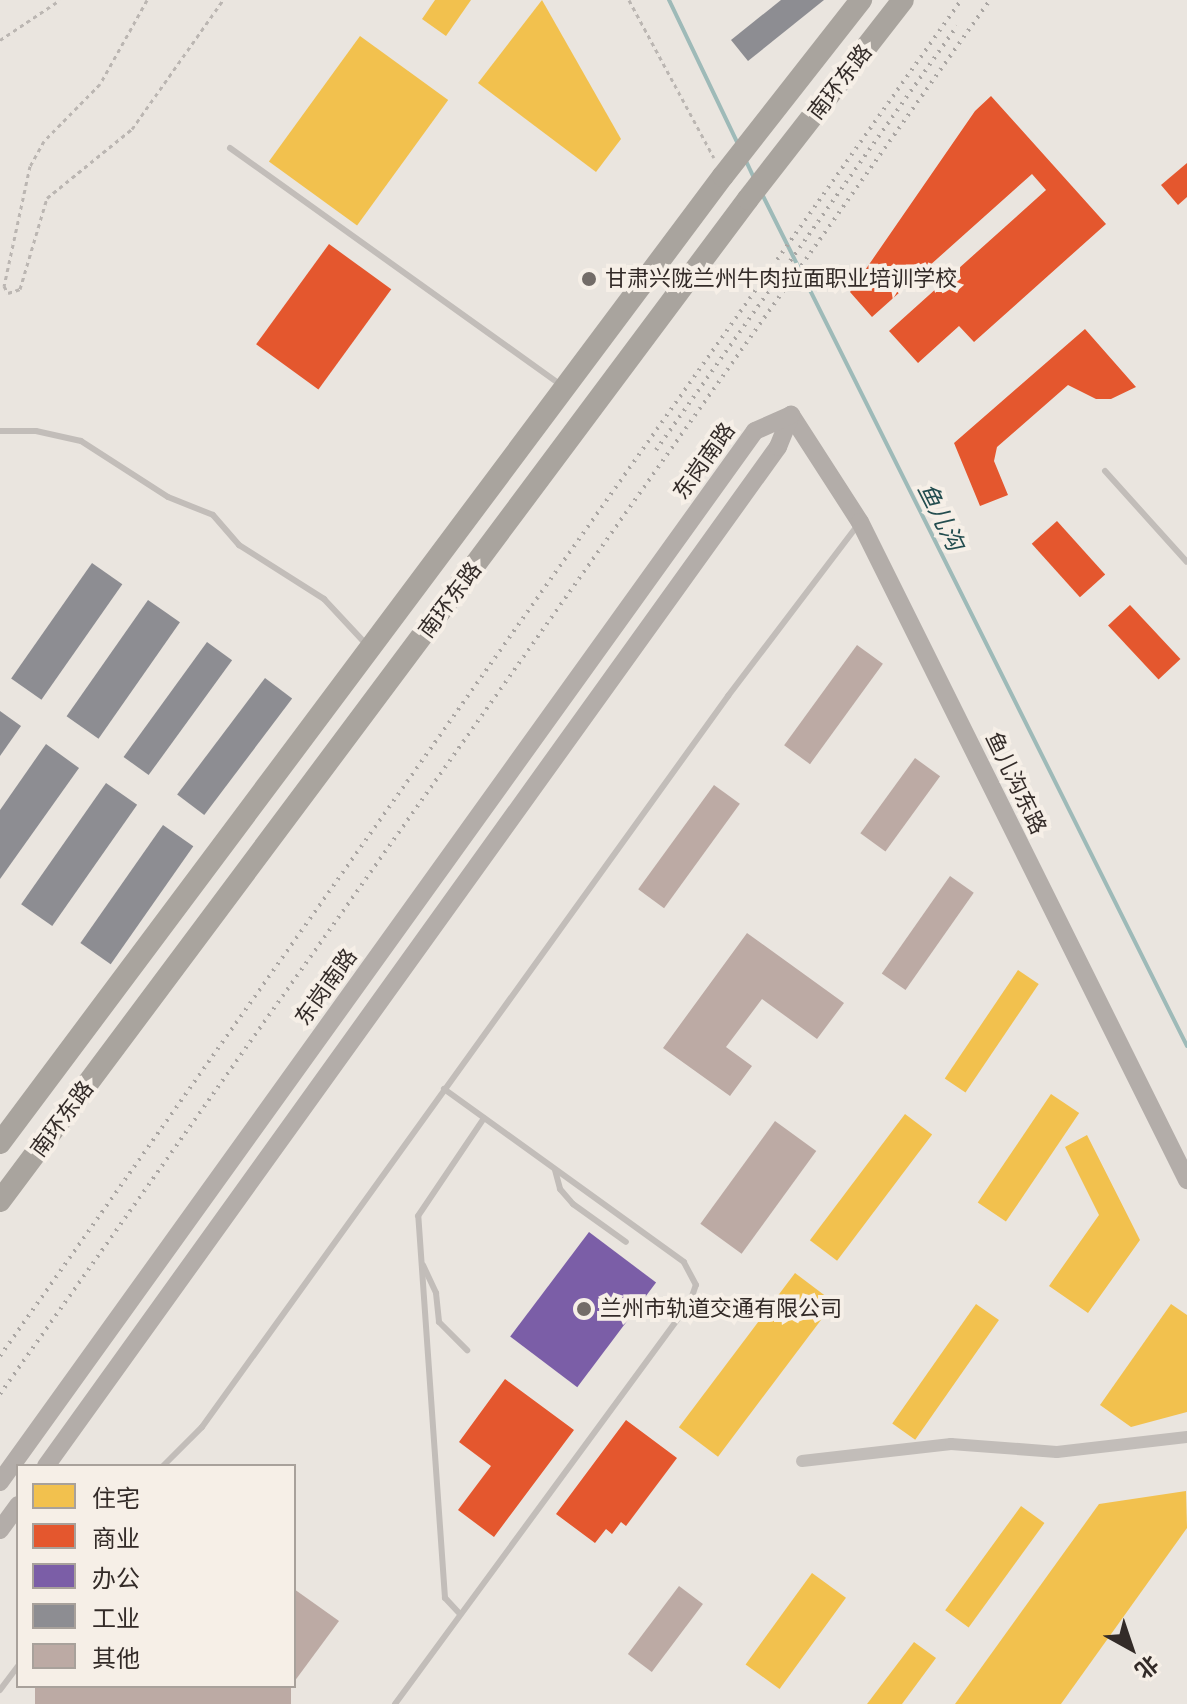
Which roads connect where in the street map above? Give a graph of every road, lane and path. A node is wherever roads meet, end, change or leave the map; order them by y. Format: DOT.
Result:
graph roads {
  1 [pos="60,0"];
  2 [pos="147,0"];
  3 [pos="223,0"];
  4 [pos="629,0"];
  5 [pos="903,0"];
  6 [pos="858,1"];
  7 [pos="0,40"];
  8 [pos="230,148"];
  9 [pos="727,170"];
  10 [pos="566,388"];
  11 [pos="791,415"];
  12 [pos="0,431"];
  13 [pos="1105,471"];
  14 [pos="860,522"];
  15 [pos="1187,562"];
  16 [pos="371,648"];
  17 [pos="117,987"];
  18 [pos="145,1008"];
  19 [pos="444,1089"];
  20 [pos="484,1118"];
  21 [pos="0,1143"];
  22 [pos="555,1169"];
  23 [pos="1187,1180"];
  24 [pos="0,1201"];
  25 [pos="626,1242"];
  26 [pos="421,1262"];
  27 [pos="467,1350"];
  28 [pos="1187,1437"];
  29 [pos="802,1461"];
  30 [pos="47,1464"];
  31 [pos="165,1464"];
  32 [pos="0,1482"];
  33 [pos="16,1508"];
  34 [pos="0,1530"];
  35 [pos="460,1614"];
  36 [pos="16,1669"];
  37 [pos="0,1690"];
  38 [pos="395,1704"];
  1 -- 7 [label="path"];
  2 -- 3 [label="path"];
  4 -- 9 [label="path"];
  5 -- 18 [label="highway, 南环东路"];
  6 -- 9 [label="highway, 南环东路"];
  8 -- 10 [label="lane"];
  9 -- 10 [label="highway, 南环东路"];
  10 -- 16 [label="highway, 南环东路"];
  11 -- 14 [label="street, 鱼儿沟东路"];
  11 -- 30 [label="street"];
  11 -- 32 [label="street, 东岗南路"];
  12 -- 16 [label="lane"];
  13 -- 15 [label="lane"];
  14 -- 19 [label="lane"];
  14 -- 23 [label="street, 鱼儿沟东路"];
  16 -- 17 [label="highway, 南环东路"];
  17 -- 18 [label="highway"];
  17 -- 21 [label="highway, 南环东路"];
  18 -- 24 [label="highway, 南环东路"];
  19 -- 20 [label="lane"];
  19 -- 31 [label="lane"];
  20 -- 22 [label="lane"];
  20 -- 26 [label="lane"];
  22 -- 25 [label="lane"];
  22 -- 35 [label="lane"];
  26 -- 27 [label="lane"];
  26 -- 35 [label="lane"];
  28 -- 29 [label="street"];
  33 -- 34 [label="street"];
  35 -- 38 [label="lane"];
  36 -- 37 [label="lane"];
}
